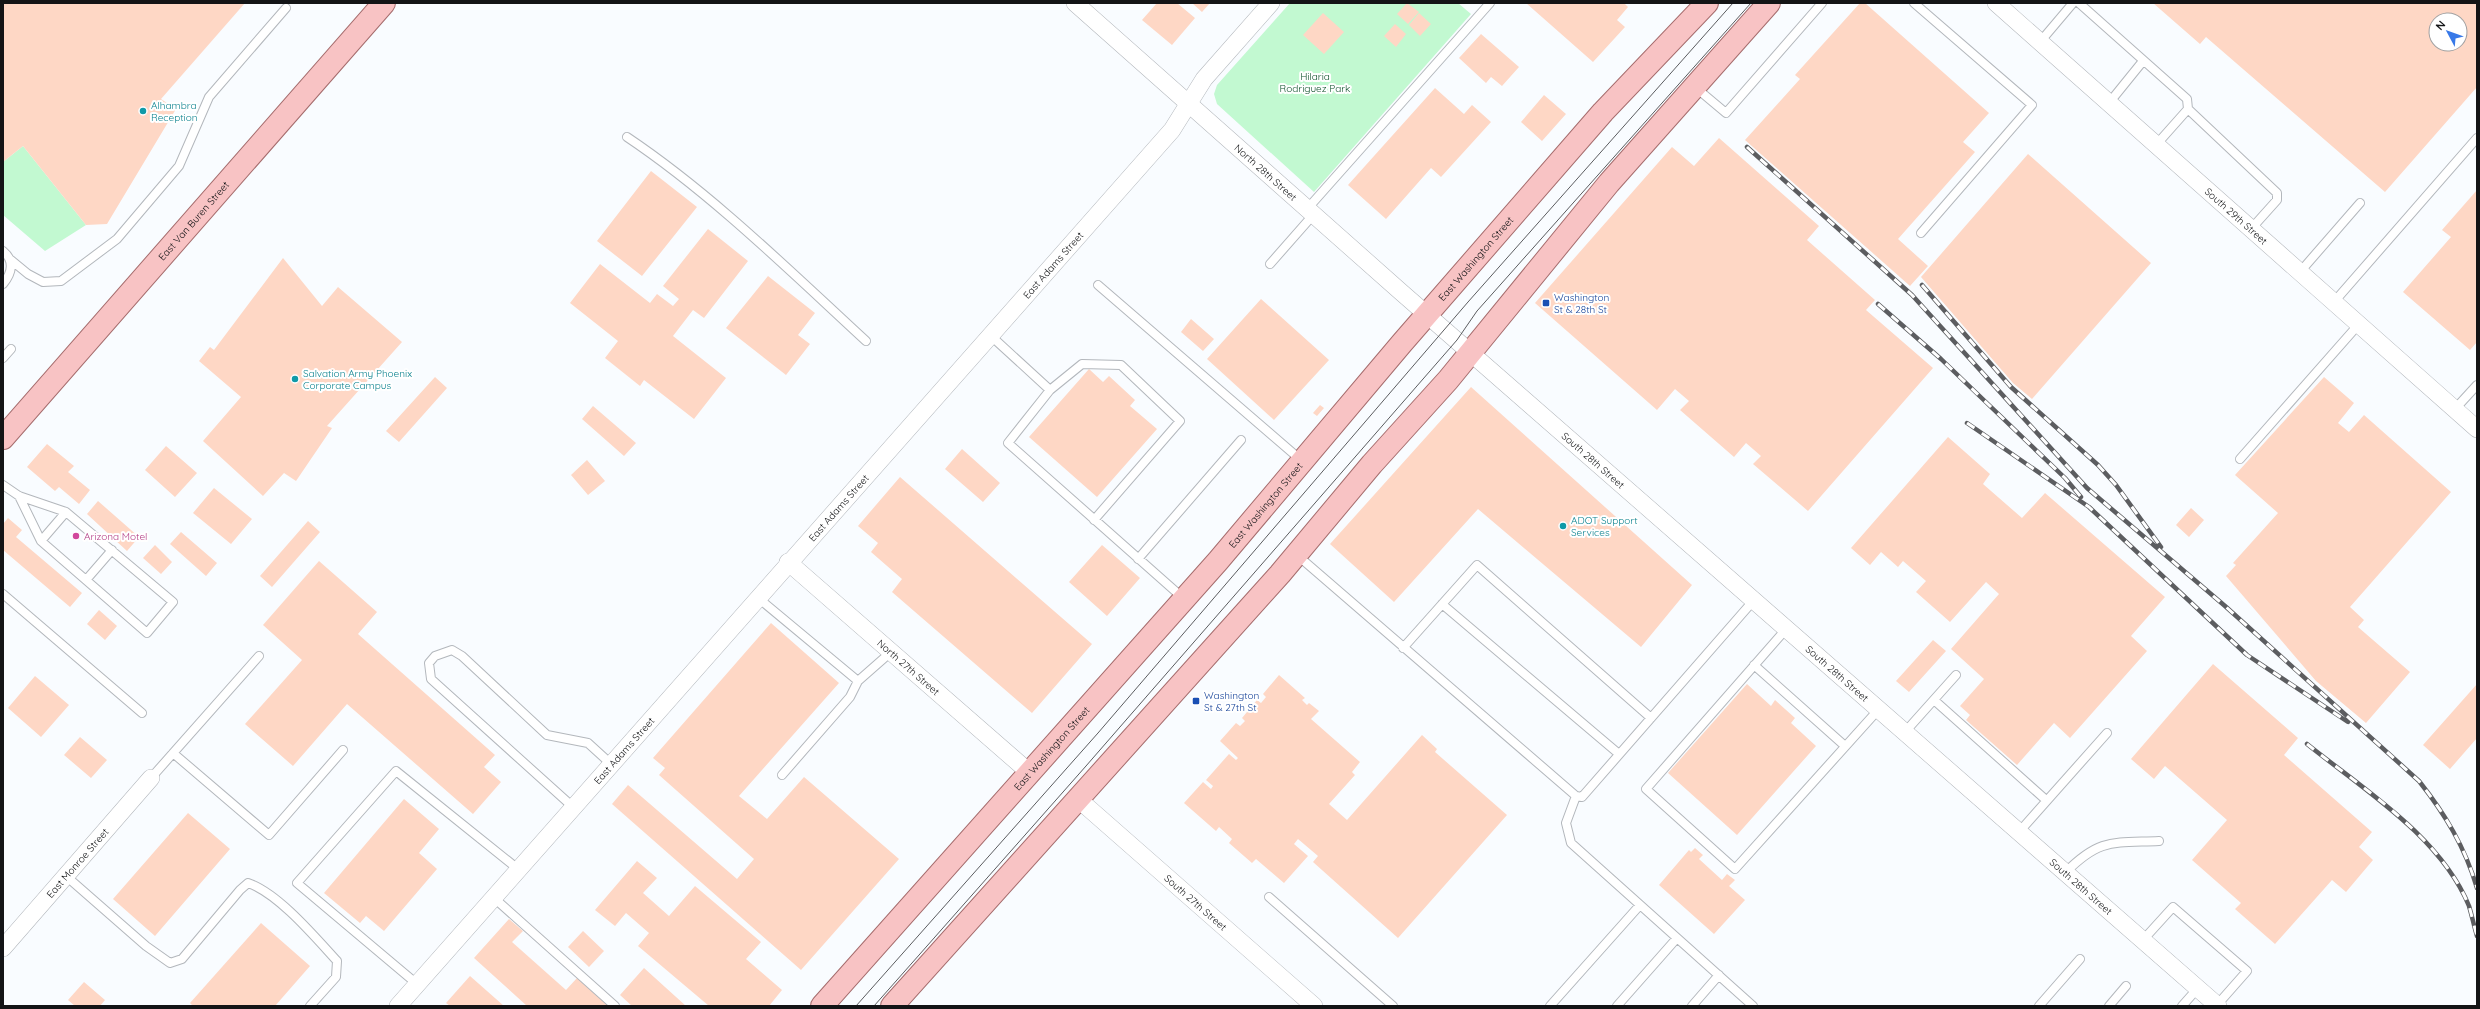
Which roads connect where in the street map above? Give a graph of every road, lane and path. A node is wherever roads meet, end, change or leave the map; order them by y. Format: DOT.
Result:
graph roads {
  1 [pos="384,3"];
  2 [pos="1075,3"];
  3 [pos="1271,3"];
  4 [pos="1490,3"];
  5 [pos="1707,3"];
  6 [pos="1769,3"];
  7 [pos="1822,3"];
  8 [pos="1914,3"];
  9 [pos="1996,3"];
  10 [pos="2073,3"];
  11 [pos="2079,3"];
  12 [pos="286,8"];
  13 [pos="2040,42"];
  14 [pos="2143,61"];
  15 [pos="1694,87"];
  16 [pos="2108,103"];
  17 [pos="1190,104"];
  18 [pos="2188,109"];
  19 [pos="627,137"];
  20 [pos="2477,138"];
  21 [pos="2156,145"];
  22 [pos="2360,203"];
  23 [pos="1311,211"];
  24 [pos="2251,229"];
  25 [pos="1921,233"];
  26 [pos="3,251"];
  27 [pos="11,260"];
  28 [pos="1270,264"];
  29 [pos="2300,272"];
  30 [pos="3,284"];
  31 [pos="1098,285"];
  32 [pos="2334,302"];
  33 [pos="1428,314"];
  34 [pos="2359,324"];
  35 [pos="990,335"];
  36 [pos="866,341"];
  37 [pos="1464,346"];
  38 [pos="11,349"];
  39 [pos="3,358"];
  40 [pos="2477,385"];
  41 [pos="1050,390"];
  42 [pos="2455,409"];
  43 [pos="2477,429"];
  44 [pos="3,438"];
  45 [pos="1241,440"];
  46 [pos="2240,459"];
  47 [pos="1302,461"];
  48 [pos="3,485"];
  49 [pos="19,496"];
  50 [pos="66,512"];
  51 [pos="1094,520"];
  52 [pos="41,541"];
  53 [pos="112,550"];
  54 [pos="1296,555"];
  55 [pos="1138,559"];
  56 [pos="788,562"];
  57 [pos="86,580"];
  58 [pos="3,594"];
  59 [pos="757,597"];
  60 [pos="1184,599"];
  61 [pos="1754,600"];
  62 [pos="1442,604"];
  63 [pos="1787,628"];
  64 [pos="1403,648"];
  65 [pos="892,652"];
  66 [pos="259,656"];
  67 [pos="1754,665"];
  68 [pos="1956,675"];
  69 [pos="858,681"];
  70 [pos="1934,700"];
  71 [pos="1879,709"];
  72 [pos="142,713"];
  73 [pos="1651,718"];
  74 [pos="1906,732"];
  75 [pos="2108,733"];
  76 [pos="1845,746"];
  77 [pos="343,750"];
  78 [pos="174,753"];
  79 [pos="1619,754"];
  80 [pos="611,764"];
  81 [pos="1030,772"];
  82 [pos="782,775"];
  83 [pos="152,778"];
  84 [pos="1576,796"];
  85 [pos="1077,798"];
  86 [pos="2046,800"];
  87 [pos="573,807"];
  88 [pos="2020,832"];
  89 [pos="2160,841"];
  90 [pos="518,869"];
  91 [pos="2066,872"];
  92 [pos="66,876"];
  93 [pos="493,897"];
  94 [pos="1270,897"];
  95 [pos="1640,905"];
  96 [pos="1677,938"];
  97 [pos="2143,940"];
  98 [pos="3,948"];
  99 [pos="2080,959"];
  100 [pos="1719,975"];
  101 [pos="417,984"];
  102 [pos="2126,986"];
  103 [pos="2198,988"];
  104 [pos="310,1006"];
  105 [pos="398,1006"];
  106 [pos="615,1006"];
  107 [pos="822,1006"];
  108 [pos="892,1006"];
  109 [pos="1314,1006"];
  110 [pos="1393,1006"];
  111 [pos="1550,1006"];
  112 [pos="1616,1006"];
  113 [pos="1692,1006"];
  114 [pos="1753,1006"];
  115 [pos="2039,1006"];
  116 [pos="2109,1006"];
  117 [pos="2182,1006"];
  118 [pos="2218,1006"];
  1 -- 44 [label="main road, East Van Buren Street"];
  2 -- 17 [label="street, North 28th Street"];
  3 -- 17 [label="street, East Adams Street"];
  4 -- 23 [label="lane"];
  5 -- 33 [label="main road, East Washington Street"];
  6 -- 15 [label="main road"];
  7 -- 15 [label="lane"];
  8 -- 25 [label="lane"];
  9 -- 13 [label="street, South 29th Street"];
  10 -- 13 [label="lane"];
  11 -- 14 [label="lane"];
  12 -- 27 [label="lane"];
  13 -- 16 [label="street, South 29th Street"];
  14 -- 16 [label="lane"];
  14 -- 18 [label="lane"];
  15 -- 37 [label="main road"];
  16 -- 21 [label="street, South 29th Street"];
  17 -- 23 [label="street, North 28th Street"];
  17 -- 35 [label="street, East Adams Street"];
  18 -- 21 [label="lane"];
  18 -- 24 [label="lane"];
  19 -- 36 [label="lane"];
  20 -- 32 [label="lane"];
  21 -- 24 [label="street, South 29th Street"];
  22 -- 29 [label="lane"];
  23 -- 28 [label="lane"];
  23 -- 33 [label="street, North 28th Street"];
  24 -- 29 [label="street, South 29th Street"];
  26 -- 27 [label="lane"];
  27 -- 30 [label="lane"];
  29 -- 32 [label="street, South 29th Street"];
  31 -- 47 [label="lane"];
  32 -- 34 [label="street, South 29th Street"];
  33 -- 37 [label="street, North 28th Street"];
  33 -- 47 [label="main road, East Washington Street"];
  34 -- 42 [label="street, South 29th Street"];
  34 -- 46 [label="lane"];
  35 -- 41 [label="lane"];
  35 -- 56 [label="street, East Adams Street"];
  37 -- 54 [label="main road"];
  37 -- 61 [label="street, South 28th Street"];
  38 -- 39 [label="lane"];
  40 -- 42 [label="lane"];
  41 -- 51 [label="lane"];
  41 -- 51 [label="lane"];
  42 -- 43 [label="street, South 29th Street"];
  45 -- 55 [label="lane"];
  47 -- 60 [label="main road, East Washington Street"];
  48 -- 49 [label="lane"];
  49 -- 50 [label="lane"];
  49 -- 52 [label="lane"];
  50 -- 52 [label="lane"];
  50 -- 53 [label="lane"];
  51 -- 55 [label="lane"];
  52 -- 57 [label="lane"];
  53 -- 57 [label="lane"];
  53 -- 57 [label="lane"];
  54 -- 64 [label="lane"];
  54 -- 85 [label="main road"];
  55 -- 60 [label="lane"];
  56 -- 59 [label="street, East Adams Street"];
  56 -- 65 [label="street, North 27th Street"];
  58 -- 72 [label="lane"];
  59 -- 69 [label="lane"];
  59 -- 80 [label="street, East Adams Street"];
  60 -- 81 [label="main road, East Washington Street"];
  61 -- 63 [label="street, South 28th Street"];
  61 -- 73 [label="lane"];
  62 -- 64 [label="lane"];
  62 -- 73 [label="lane"];
  62 -- 79 [label="lane"];
  63 -- 67 [label="lane"];
  63 -- 71 [label="street, South 28th Street"];
  64 -- 84 [label="lane"];
  65 -- 69 [label="lane"];
  65 -- 81 [label="street, North 27th Street"];
  66 -- 78 [label="lane"];
  67 -- 76 [label="lane"];
  67 -- 76 [label="lane"];
  68 -- 70 [label="lane"];
  69 -- 82 [label="lane"];
  70 -- 74 [label="lane"];
  70 -- 86 [label="lane"];
  71 -- 74 [label="street, South 28th Street"];
  71 -- 76 [label="lane"];
  73 -- 79 [label="lane"];
  74 -- 88 [label="street, South 28th Street"];
  75 -- 86 [label="lane"];
  77 -- 78 [label="lane"];
  78 -- 83 [label="lane"];
  79 -- 84 [label="lane"];
  80 -- 87 [label="street, East Adams Street"];
  80 -- 87 [label="lane"];
  81 -- 107 [label="main road, East Washington Street"];
  83 -- 92 [label="street, East Monroe Street"];
  84 -- 95 [label="lane"];
  85 -- 108 [label="main road"];
  85 -- 109 [label="street, South 27th Street"];
  86 -- 88 [label="lane"];
  87 -- 90 [label="street, East Adams Street"];
  88 -- 91 [label="street, South 28th Street"];
  89 -- 91 [label="lane"];
  90 -- 93 [label="street, East Adams Street"];
  90 -- 101 [label="lane"];
  91 -- 97 [label="street, South 28th Street"];
  92 -- 98 [label="street, East Monroe Street"];
  92 -- 104 [label="lane"];
  93 -- 101 [label="street, East Adams Street"];
  93 -- 106 [label="lane"];
  94 -- 110 [label="lane"];
  95 -- 96 [label="lane"];
  95 -- 111 [label="lane"];
  96 -- 100 [label="lane"];
  96 -- 112 [label="lane"];
  97 -- 103 [label="street, South 28th Street"];
  97 -- 118 [label="lane"];
  99 -- 115 [label="lane"];
  100 -- 113 [label="lane"];
  100 -- 114 [label="lane"];
  101 -- 105 [label="street, East Adams Street"];
  102 -- 116 [label="lane"];
  103 -- 117 [label="lane"];
  103 -- 118 [label="street, South 28th Street"];
}
